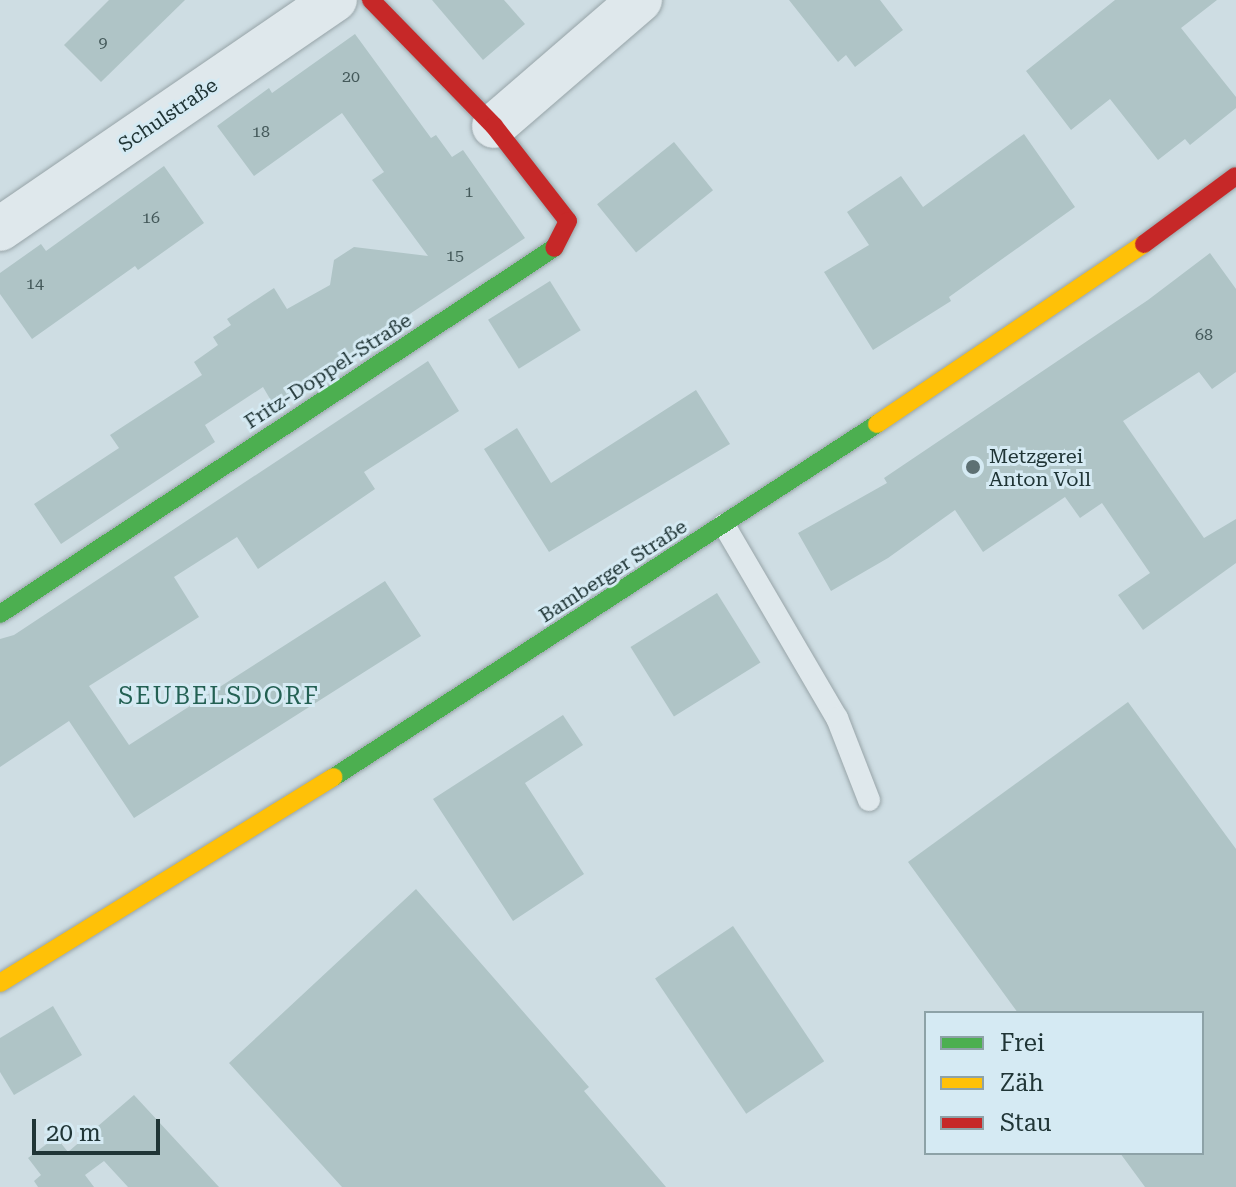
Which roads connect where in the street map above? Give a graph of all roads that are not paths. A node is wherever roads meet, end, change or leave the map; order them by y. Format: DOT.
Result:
graph roads {
  1 [pos="335,0"];
  2 [pos="371,0"];
  3 [pos="640,0"];
  4 [pos="494,126"];
  5 [pos="1236,176"];
  6 [pos="0,229"];
  7 [pos="724,525"];
  8 [pos="0,614"];
  9 [pos="869,800"];
  10 [pos="0,983"];
  1 -- 6 [label="street, Schulstraße"];
  2 -- 4 [label="street"];
  3 -- 4 [label="street"];
  4 -- 8 [label="street, Fritz-Doppel-Straße"];
  5 -- 7 [label="street, Bamberger Straße"];
  7 -- 9 [label="lane"];
  7 -- 10 [label="street, Bamberger Straße"];
}
